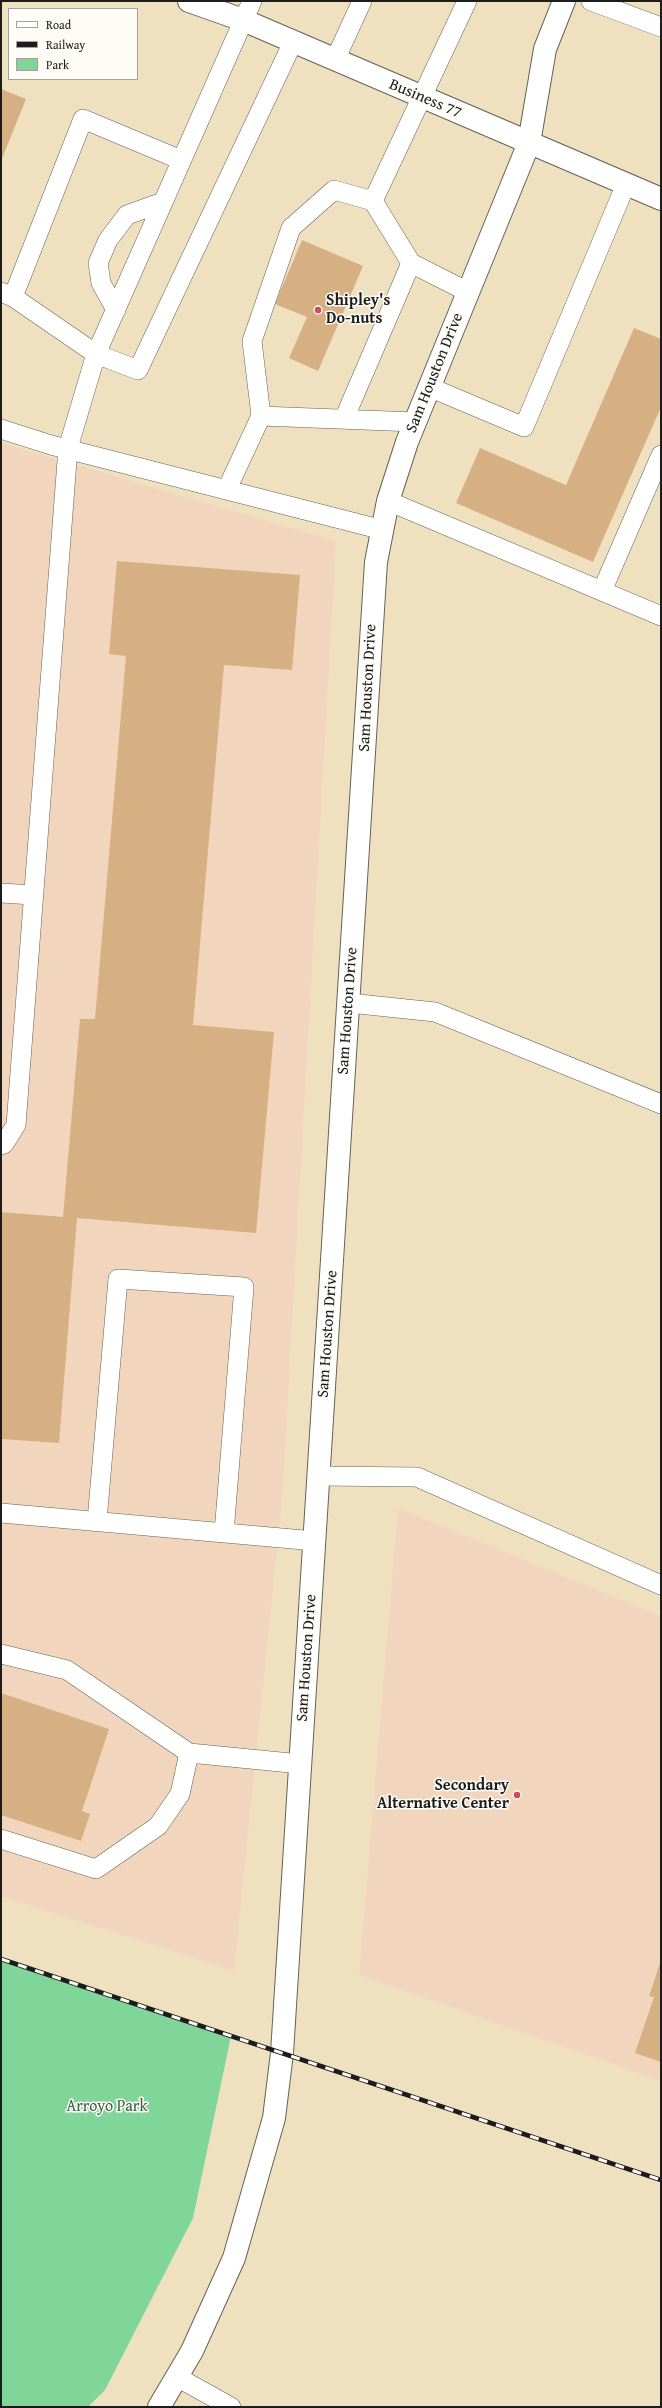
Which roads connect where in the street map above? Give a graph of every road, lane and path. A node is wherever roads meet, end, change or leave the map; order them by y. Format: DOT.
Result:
graph roads {
  1 [pos="189,1"];
  2 [pos="252,1"];
  3 [pos="362,1"];
  4 [pos="467,1"];
  5 [pos="564,1"];
  6 [pos="591,1"];
  7 [pos="242,20"];
  8 [pos="661,27"];
  9 [pos="293,42"];
  10 [pos="335,60"];
  11 [pos="421,97"];
  12 [pos="529,143"];
  13 [pos="181,160"];
  14 [pos="626,184"];
  15 [pos="661,198"];
  16 [pos="373,201"];
  17 [pos="163,202"];
  18 [pos="411,263"];
  19 [pos="468,292"];
  20 [pos="7,294"];
  21 [pos="116,310"];
  22 [pos="96,354"];
  23 [pos="429,387"];
  24 [pos="261,416"];
  25 [pos="344,420"];
  26 [pos="415,422"];
  27 [pos="1,429"];
  28 [pos="68,448"];
  29 [pos="661,455"];
  30 [pos="227,489"];
  31 [pos="388,501"];
  32 [pos="382,530"];
  33 [pos="602,591"];
  34 [pos="661,616"];
  35 [pos="1,893"];
  36 [pos="33,895"];
  37 [pos="349,1003"];
  38 [pos="661,1104"];
  39 [pos="1,1145"];
  40 [pos="319,1476"];
  41 [pos="1,1513"];
  42 [pos="97,1521"];
  43 [pos="224,1533"];
  44 [pos="315,1541"];
  45 [pos="661,1584"];
  46 [pos="1,1654"];
  47 [pos="189,1753"];
  48 [pos="301,1764"];
  49 [pos="1,1838"];
  50 [pos="177,2377"];
  51 [pos="159,2407"];
  52 [pos="231,2407"];
  1 -- 7 [label="street, Business 77"];
  2 -- 7 [label="lane"];
  3 -- 10 [label="lane"];
  4 -- 11 [label="lane"];
  5 -- 12 [label="street, Sam Houston Drive"];
  6 -- 8 [label="lane"];
  7 -- 9 [label="street, Business 77"];
  7 -- 13 [label="lane"];
  9 -- 10 [label="street, Business 77"];
  9 -- 22 [label="lane"];
  10 -- 11 [label="street, Business 77"];
  11 -- 12 [label="street, Business 77"];
  11 -- 16 [label="lane"];
  12 -- 14 [label="street, Business 77"];
  12 -- 19 [label="street, Sam Houston Drive"];
  13 -- 17 [label="lane"];
  13 -- 20 [label="lane"];
  14 -- 15 [label="street, Business 77"];
  14 -- 23 [label="lane"];
  16 -- 18 [label="lane"];
  16 -- 24 [label="lane"];
  17 -- 21 [label="lane"];
  17 -- 21 [label="lane"];
  18 -- 19 [label="lane"];
  18 -- 25 [label="lane"];
  19 -- 23 [label="street, Sam Houston Drive"];
  20 -- 22 [label="lane"];
  21 -- 22 [label="lane"];
  22 -- 28 [label="lane"];
  23 -- 26 [label="street, Sam Houston Drive"];
  24 -- 25 [label="lane"];
  24 -- 30 [label="lane"];
  25 -- 26 [label="lane"];
  26 -- 31 [label="street, Sam Houston Drive"];
  27 -- 28 [label="lane"];
  28 -- 30 [label="lane"];
  28 -- 36 [label="lane"];
  29 -- 33 [label="lane"];
  30 -- 32 [label="lane"];
  31 -- 32 [label="street, Sam Houston Drive"];
  31 -- 33 [label="lane"];
  32 -- 37 [label="street, Sam Houston Drive"];
  33 -- 34 [label="lane"];
  35 -- 36 [label="lane"];
  36 -- 39 [label="lane"];
  37 -- 38 [label="lane"];
  37 -- 40 [label="street, Sam Houston Drive"];
  40 -- 44 [label="street, Sam Houston Drive"];
  40 -- 45 [label="lane"];
  41 -- 42 [label="lane"];
  42 -- 43 [label="lane"];
  42 -- 43 [label="lane"];
  43 -- 44 [label="lane"];
  44 -- 48 [label="street, Sam Houston Drive"];
  46 -- 47 [label="lane"];
  47 -- 48 [label="lane"];
  47 -- 49 [label="lane"];
  48 -- 50 [label="street, Sam Houston Drive"];
  50 -- 51 [label="street, Sam Houston Drive"];
  50 -- 52 [label="lane"];
}
